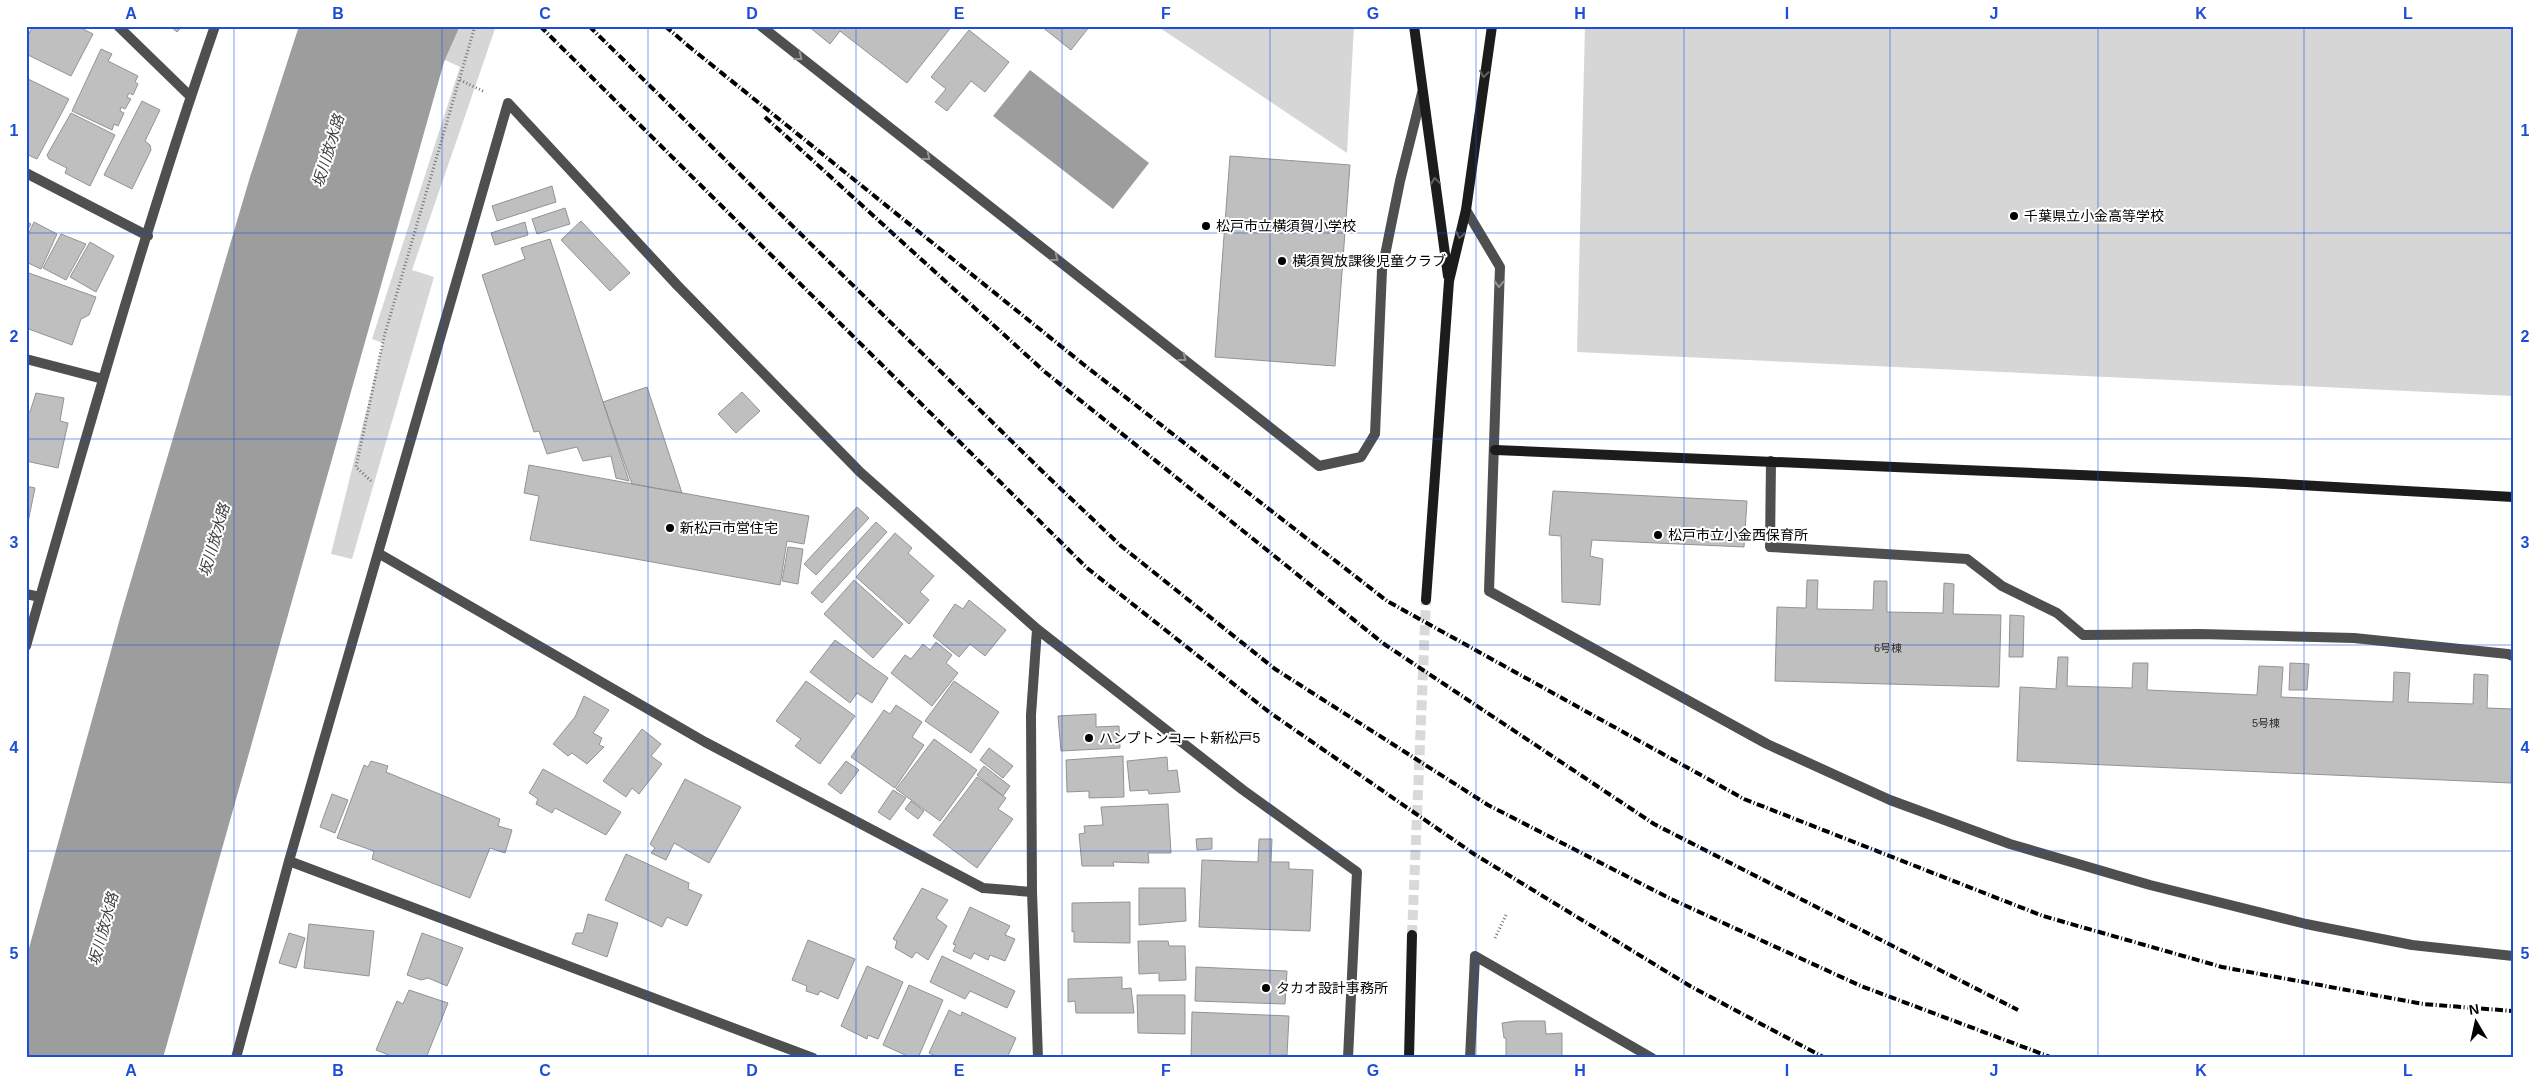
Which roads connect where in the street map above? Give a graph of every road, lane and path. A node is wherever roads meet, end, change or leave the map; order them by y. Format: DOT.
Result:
graph roads {
  1 [pos="118,26"];
  2 [pos="215,26"];
  3 [pos="475,26"];
  4 [pos="761,26"];
  5 [pos="1414,26"];
  6 [pos="1492,26"];
  7 [pos="1422,94"];
  8 [pos="190,97"];
  9 [pos="26,173"];
  10 [pos="1466,210"];
  11 [pos="148,236"];
  12 [pos="1449,282"];
  13 [pos="26,360"];
  14 [pos="103,378"];
  15 [pos="1495,450"];
  16 [pos="1771,462"];
  17 [pos="2513,496"];
  18 [pos="393,503"];
  19 [pos="378,553"];
  20 [pos="26,594"];
  21 [pos="40,596"];
  22 [pos="1426,600"];
  23 [pos="1037,630"];
  24 [pos="26,646"];
  25 [pos="2513,656"];
  26 [pos="289,861"];
  27 [pos="1032,892"];
  28 [pos="1412,934"];
  29 [pos="2513,956"];
  30 [pos="236,1058"];
  31 [pos="812,1058"];
  32 [pos="1038,1058"];
  33 [pos="1348,1058"];
  34 [pos="1409,1058"];
  35 [pos="1470,1058"];
  36 [pos="1652,1058"];
  1 -- 8 [label="street"];
  2 -- 8 [label="street"];
  3 -- 18 [label="path"];
  4 -- 7 [label="street, one-way"];
  5 -- 7 [label="street"];
  6 -- 10 [label="street, one-way"];
  12 -- 7 [label="street, one-way"];
  8 -- 11 [label="street"];
  9 -- 11 [label="street"];
  10 -- 12 [label="street, one-way"];
  10 -- 15 [label="street, one-way"];
  11 -- 14 [label="street"];
  12 -- 22 [label="street"];
  13 -- 14 [label="street"];
  14 -- 21 [label="street"];
  15 -- 16 [label="street"];
  15 -- 29 [label="street"];
  16 -- 17 [label="street"];
  16 -- 25 [label="street"];
  18 -- 19 [label="street"];
  18 -- 23 [label="street"];
  19 -- 26 [label="street"];
  19 -- 27 [label="street"];
  20 -- 21 [label="street"];
  21 -- 24 [label="street"];
  23 -- 27 [label="street"];
  23 -- 33 [label="street"];
  26 -- 30 [label="street"];
  26 -- 31 [label="street"];
  27 -- 32 [label="street"];
  28 -- 34 [label="street"];
  35 -- 36 [label="street"];
}
